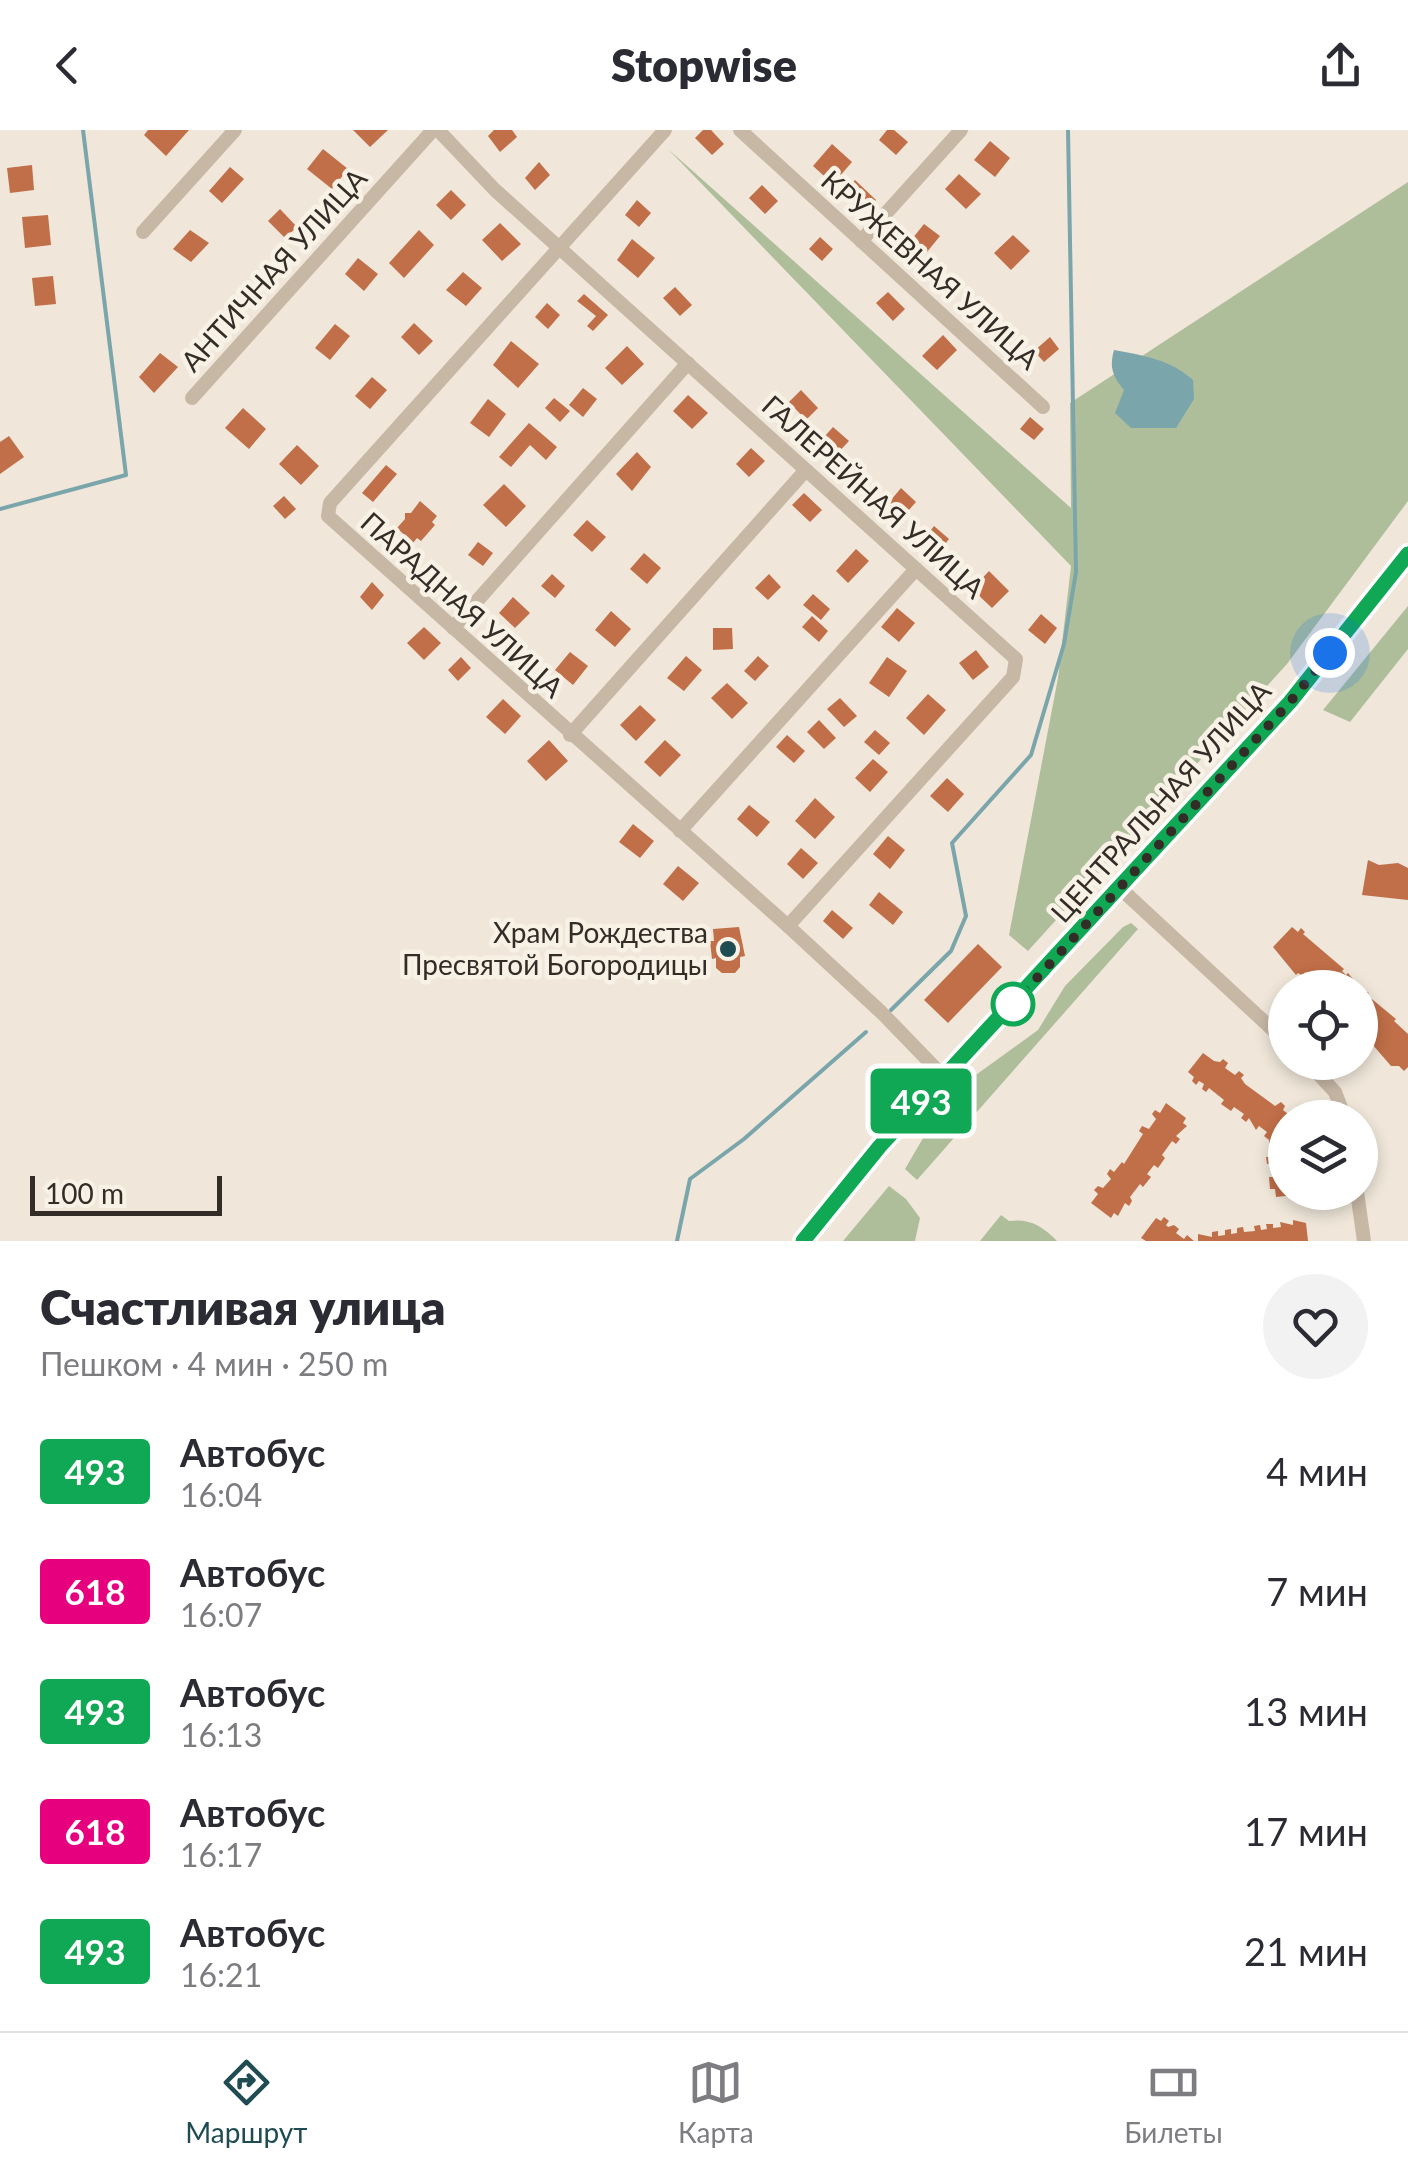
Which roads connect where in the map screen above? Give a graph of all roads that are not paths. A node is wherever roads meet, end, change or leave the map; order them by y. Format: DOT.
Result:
graph roads {
  1 [pos="235,130"];
  2 [pos="436,130"];
  3 [pos="665,130"];
  4 [pos="740,130"];
  5 [pos="961,130"];
  6 [pos="143,232"];
  7 [pos="861,240"];
  8 [pos="560,250"];
  9 [pos="688,363"];
  10 [pos="192,398"];
  11 [pos="1043,407"];
  12 [pos="805,471"];
  13 [pos="1408,554"];
  14 [pos="916,569"];
  15 [pos="453,628"];
  16 [pos="570,735"];
  17 [pos="680,831"];
  18 [pos="1120,889"];
  19 [pos="788,926"];
  20 [pos="1268,1025"];
  21 [pos="944,1078"];
  22 [pos="1324,1080"];
  23 [pos="1338,1100"];
  24 [pos="1360,1210"];
  25 [pos="803,1241"];
  26 [pos="1364,1241"];
  1 -- 6 [label="street"];
  2 -- 8 [label="street, ГАЛЕРЕЙНАЯ УЛИЦА"];
  2 -- 10 [label="street, АНТИЧНАЯ УЛИЦА"];
  3 -- 8 [label="street, ПАРАДНАЯ УЛИЦА"];
  4 -- 7 [label="street, КРУЖЕВНАЯ УЛИЦА"];
  5 -- 7 [label="street"];
  7 -- 11 [label="street, КРУЖЕВНАЯ УЛИЦА"];
  8 -- 9 [label="street, ГАЛЕРЕЙНАЯ УЛИЦА"];
  8 -- 15 [label="street, ПАРАДНАЯ УЛИЦА"];
  9 -- 12 [label="street, ГАЛЕРЕЙНАЯ УЛИЦА"];
  9 -- 15 [label="street"];
  12 -- 14 [label="street, ГАЛЕРЕЙНАЯ УЛИЦА"];
  12 -- 16 [label="street"];
  13 -- 18 [label="main road, ЦЕНТРАЛЬНАЯ УЛИЦА"];
  14 -- 17 [label="street"];
  14 -- 19 [label="street, ГАЛЕРЕЙНАЯ УЛИЦА"];
  15 -- 16 [label="street, ПАРАДНАЯ УЛИЦА"];
  16 -- 17 [label="street, ПАРАДНАЯ УЛИЦА"];
  17 -- 19 [label="street, ПАРАДНАЯ УЛИЦА"];
  18 -- 20 [label="street"];
  18 -- 21 [label="main road, ЦЕНТРАЛЬНАЯ УЛИЦА"];
  19 -- 21 [label="street, ПАРАДНАЯ УЛИЦА"];
  21 -- 25 [label="main road, ЦЕНТРАЛЬНАЯ УЛИЦА"];
  22 -- 23 [label="street"];
  24 -- 26 [label="street"];
}
